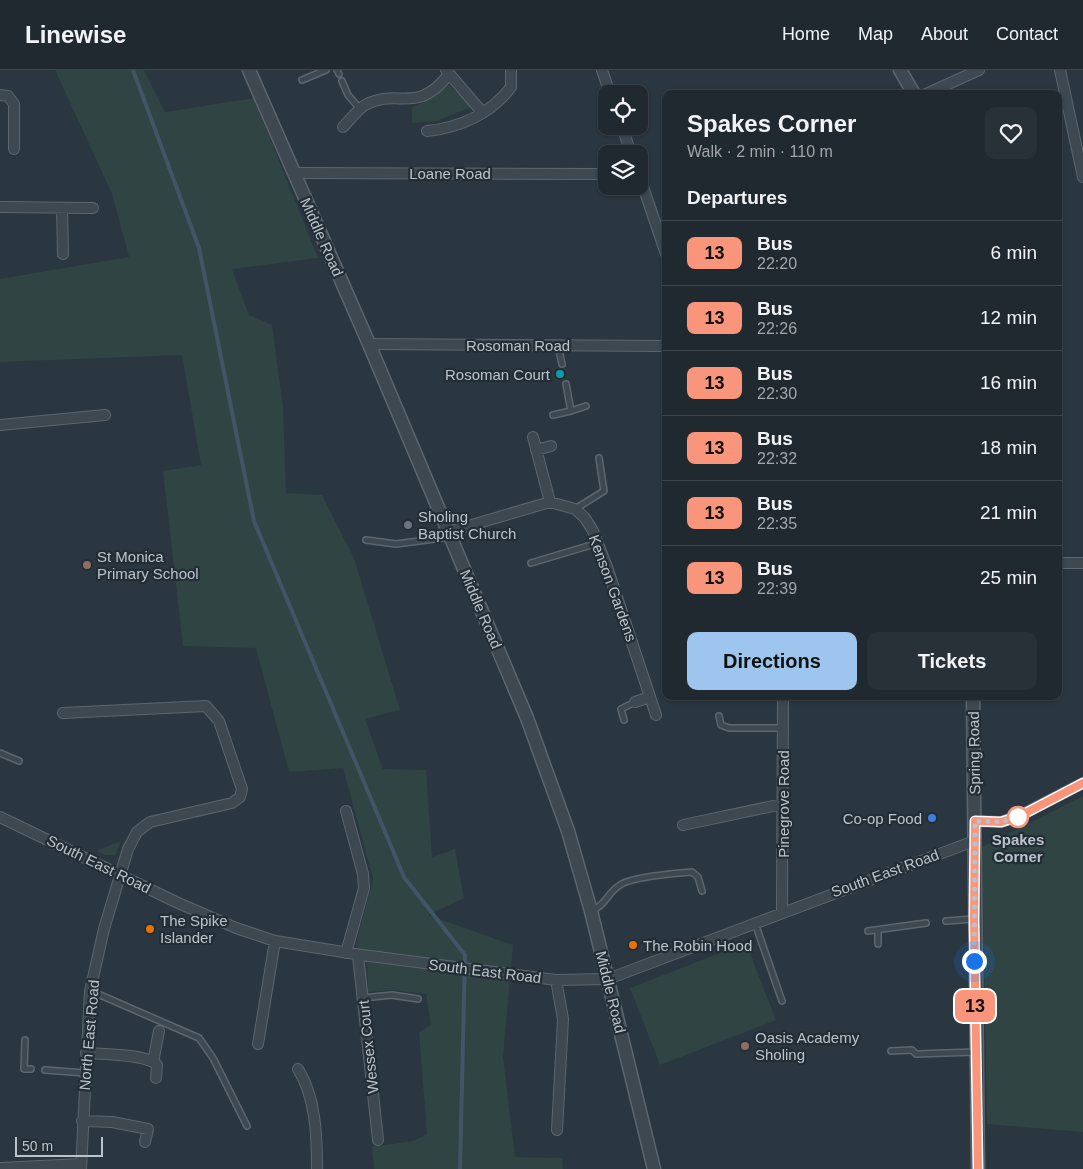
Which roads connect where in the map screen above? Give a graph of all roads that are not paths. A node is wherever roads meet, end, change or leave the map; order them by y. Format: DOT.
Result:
graph roads {
  1 [pos="249,70"];
  2 [pos="326,70"];
  3 [pos="510,70"];
  4 [pos="602,70"];
  5 [pos="900,70"];
  6 [pos="979,70"];
  7 [pos="1060,70"];
  8 [pos="447,72"];
  9 [pos="302,80"];
  10 [pos="342,81"];
  11 [pos="607,85"];
  12 [pos="912,90"];
  13 [pos="935,90"];
  14 [pos="0,95"];
  15 [pos="360,110"];
  16 [pos="482,112"];
  17 [pos="343,127"];
  18 [pos="427,131"];
  19 [pos="14,149"];
  20 [pos="293,172"];
  21 [pos="598,174"];
  22 [pos="1083,177"];
  23 [pos="647,195"];
  24 [pos="0,207"];
  25 [pos="62,208"];
  26 [pos="93,208"];
  27 [pos="662,236"];
  28 [pos="63,254"];
  29 [pos="369,344"];
  30 [pos="557,345"];
  31 [pos="662,346"];
  32 [pos="562,364"];
  33 [pos="566,384"];
  34 [pos="586,406"];
  35 [pos="571,410"];
  36 [pos="104,415"];
  37 [pos="554,416"];
  38 [pos="0,425"];
  39 [pos="533,437"];
  40 [pos="551,446"];
  41 [pos="536,450"];
  42 [pos="599,458"];
  43 [pos="550,502"];
  44 [pos="575,509"];
  45 [pos="449,534"];
  46 [pos="366,540"];
  47 [pos="598,542"];
  48 [pos="531,563"];
  49 [pos="1062,563"];
  50 [pos="1083,563"];
  51 [pos="650,697"];
  52 [pos="783,700"];
  53 [pos="973,700"];
  54 [pos="635,702"];
  55 [pos="63,713"];
  56 [pos="656,715"];
  57 [pos="719,716"];
  58 [pos="624,720"];
  59 [pos="783,728"];
  60 [pos="0,753"];
  61 [pos="19,761"];
  62 [pos="1083,783"];
  63 [pos="783,804"];
  64 [pos="346,811"];
  65 [pos="0,817"];
  66 [pos="975,821"];
  67 [pos="683,825"];
  68 [pos="974,841"];
  69 [pos="121,874"];
  70 [pos="702,891"];
  71 [pos="591,911"];
  72 [pos="782,912"];
  73 [pos="974,919"];
  74 [pos="946,921"];
  75 [pos="754,923"];
  76 [pos="926,923"];
  77 [pos="878,930"];
  78 [pos="868,931"];
  79 [pos="275,941"];
  80 [pos="878,944"];
  81 [pos="346,953"];
  82 [pos="358,955"];
  83 [pos="608,979"];
  84 [pos="556,980"];
  85 [pos="90,991"];
  86 [pos="362,998"];
  87 [pos="418,999"];
  88 [pos="782,1001"];
  89 [pos="159,1031"];
  90 [pos="26,1040"];
  91 [pos="258,1044"];
  92 [pos="891,1051"];
  93 [pos="975,1052"];
  94 [pos="86,1053"];
  95 [pos="153,1062"];
  96 [pos="31,1069"];
  97 [pos="298,1069"];
  98 [pos="45,1070"];
  99 [pos="85,1073"];
  100 [pos="156,1078"];
  101 [pos="82,1120"];
  102 [pos="247,1126"];
  103 [pos="556,1130"];
  104 [pos="378,1140"];
  105 [pos="145,1142"];
  106 [pos="81,1166"];
  107 [pos="0,1168"];
  108 [pos="316,1169"];
  109 [pos="654,1169"];
  110 [pos="978,1169"];
  1 -- 20 [label="street, Middle Road"];
  2 -- 9 [label="lane"];
  3 -- 16 [label="street"];
  4 -- 11 [label="street"];
  5 -- 12 [label="street"];
  6 -- 13 [label="street"];
  7 -- 22 [label="street"];
  8 -- 15 [label="street"];
  8 -- 16 [label="street"];
  10 -- 15 [label="lane"];
  14 -- 19 [label="street"];
  15 -- 17 [label="street"];
  16 -- 18 [label="street"];
  20 -- 21 [label="street, Loane Road"];
  20 -- 29 [label="street, Middle Road"];
  23 -- 27 [label="street"];
  24 -- 25 [label="street"];
  25 -- 26 [label="street"];
  25 -- 28 [label="street"];
  29 -- 30 [label="street, Rosoman Road"];
  29 -- 45 [label="street, Middle Road"];
  30 -- 31 [label="street, Rosoman Road"];
  30 -- 32 [label="lane"];
  33 -- 35 [label="lane"];
  34 -- 35 [label="lane"];
  35 -- 37 [label="lane"];
  36 -- 38 [label="street"];
  39 -- 41 [label="street"];
  40 -- 41 [label="street"];
  41 -- 43 [label="street"];
  42 -- 44 [label="lane"];
  43 -- 44 [label="street"];
  43 -- 45 [label="street"];
  44 -- 47 [label="street, Kenson Gardens"];
  45 -- 46 [label="lane"];
  45 -- 71 [label="street, Middle Road"];
  47 -- 48 [label="lane"];
  47 -- 51 [label="street, Kenson Gardens"];
  49 -- 50 [label="street"];
  51 -- 54 [label="street"];
  51 -- 56 [label="street, Kenson Gardens"];
  52 -- 59 [label="street, Pinegrove Road"];
  53 -- 66 [label="street, Spring Road"];
  54 -- 58 [label="lane"];
  55 -- 69 [label="street, North East Road"];
  57 -- 59 [label="lane"];
  59 -- 63 [label="street, Pinegrove Road"];
  60 -- 61 [label="lane"];
  62 -- 66 [label="street"];
  63 -- 67 [label="street"];
  63 -- 72 [label="street, Pinegrove Road"];
  64 -- 81 [label="street"];
  65 -- 69 [label="street, South East Road"];
  66 -- 68 [label="street, Spring Road"];
  68 -- 72 [label="street, South East Road"];
  68 -- 73 [label="street, Spring Road"];
  69 -- 79 [label="street, South East Road"];
  69 -- 85 [label="street, North East Road"];
  70 -- 71 [label="lane"];
  71 -- 83 [label="street, Middle Road"];
  72 -- 75 [label="street, South East Road"];
  73 -- 74 [label="lane"];
  73 -- 93 [label="street, Spring Road"];
  75 -- 83 [label="street, South East Road"];
  75 -- 88 [label="lane"];
  76 -- 77 [label="lane"];
  77 -- 78 [label="lane"];
  77 -- 80 [label="lane"];
  79 -- 81 [label="street, South East Road"];
  79 -- 91 [label="street"];
  81 -- 82 [label="street, South East Road"];
  82 -- 84 [label="street, South East Road"];
  82 -- 86 [label="street, Wessex Court"];
  83 -- 84 [label="street, South East Road"];
  83 -- 109 [label="street, Middle Road"];
  84 -- 103 [label="street"];
  85 -- 94 [label="street, North East Road"];
  85 -- 102 [label="lane"];
  86 -- 87 [label="lane"];
  86 -- 104 [label="street, Wessex Court"];
  89 -- 95 [label="street"];
  90 -- 96 [label="lane"];
  92 -- 93 [label="lane"];
  93 -- 110 [label="street, Spring Road"];
  94 -- 95 [label="street"];
  94 -- 99 [label="street, North East Road"];
  95 -- 100 [label="street"];
  97 -- 108 [label="street"];
  98 -- 99 [label="lane"];
  99 -- 101 [label="street, North East Road"];
  101 -- 105 [label="street"];
  101 -- 106 [label="street, North East Road"];
  106 -- 107 [label="street"];
}
